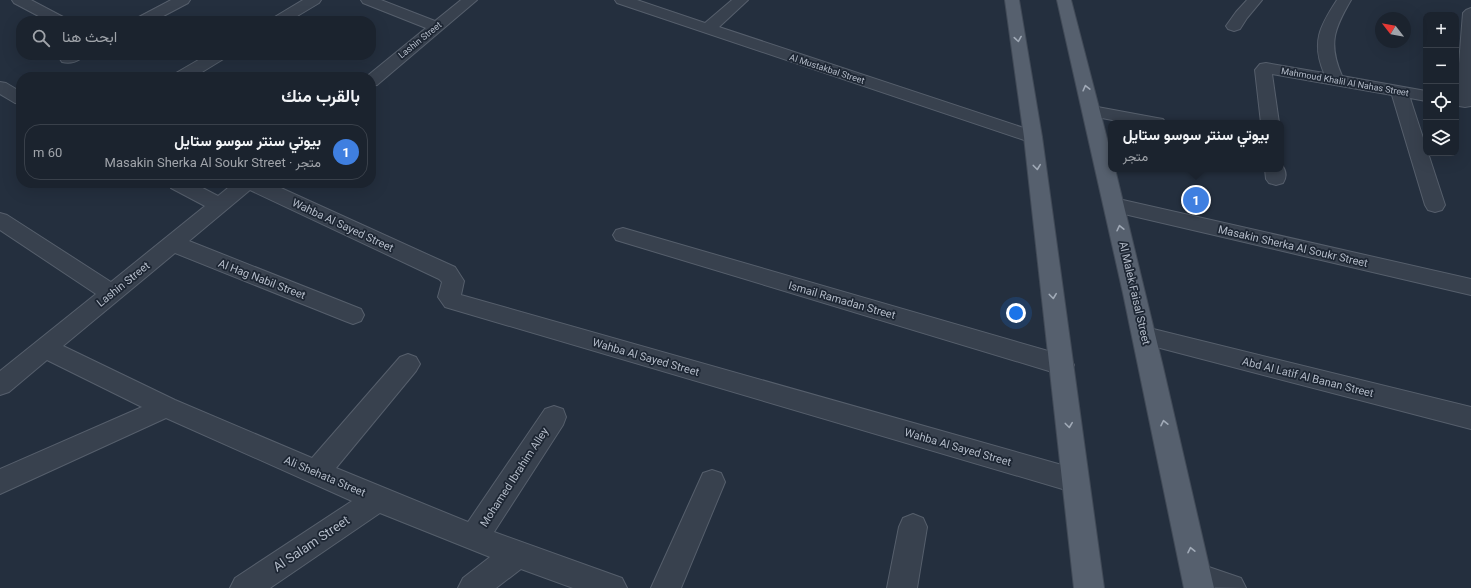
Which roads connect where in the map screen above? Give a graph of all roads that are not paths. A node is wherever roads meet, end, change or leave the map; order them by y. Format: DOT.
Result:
graph roads {
  1 [pos="19,0"];
  2 [pos="314,0"];
  3 [pos="368,0"];
  4 [pos="470,0"];
  5 [pos="622,0"];
  6 [pos="741,0"];
  7 [pos="1012,0"];
  8 [pos="1064,0"];
  9 [pos="1254,0"];
  10 [pos="1344,0"];
  11 [pos="174,2"];
  12 [pos="1471,13"];
  13 [pos="50,16"];
  14 [pos="150,16"];
  15 [pos="287,16"];
  16 [pos="1234,26"];
  17 [pos="436,27"];
  18 [pos="707,29"];
  19 [pos="211,60"];
  20 [pos="191,72"];
  21 [pos="376,77"];
  22 [pos="1335,80"];
  23 [pos="0,87"];
  24 [pos="1399,91"];
  25 [pos="1423,95"];
  26 [pos="16,96"];
  27 [pos="1464,102"];
  28 [pos="1092,111"];
  29 [pos="1141,120"];
  30 [pos="1270,120"];
  31 [pos="1033,137"];
  32 [pos="187,188"];
  33 [pos="240,188"];
  34 [pos="265,188"];
  35 [pos="219,205"];
  36 [pos="1114,205"];
  37 [pos="1435,205"];
  38 [pos="0,220"];
  39 [pos="623,235"];
  40 [pos="172,243"];
  41 [pos="1471,287"];
  42 [pos="111,293"];
  43 [pos="353,315"];
  44 [pos="1145,336"];
  45 [pos="45,348"];
  46 [pos="408,364"];
  47 [pos="1062,365"];
  48 [pos="0,385"];
  49 [pos="166,407"];
  50 [pos="554,417"];
  51 [pos="1471,418"];
  52 [pos="317,472"];
  53 [pos="1076,481"];
  54 [pos="0,482"];
  55 [pos="712,482"];
  56 [pos="378,499"];
  57 [pos="913,527"];
  58 [pos="474,538"];
  59 [pos="518,553"];
  60 [pos="1198,583"];
  61 [pos="592,585"];
  62 [pos="245,588"];
  63 [pos="473,588"];
  64 [pos="666,588"];
  65 [pos="902,588"];
  66 [pos="1089,588"];
  67 [pos="1231,588"];
  1 -- 13 [label="street"];
  2 -- 15 [label="street"];
  3 -- 17 [label="street"];
  4 -- 17 [label="street, Lashin Street"];
  5 -- 18 [label="street, Al Mustakbal Street"];
  6 -- 18 [label="street"];
  7 -- 31 [label="main road, one-way"];
  28 -- 8 [label="main road, Al Malek Faisal Street, one-way"];
  9 -- 16 [label="street"];
  10 -- 22 [label="street"];
  11 -- 14 [label="street"];
  12 -- 27 [label="street"];
  17 -- 21 [label="street, Lashin Street"];
  18 -- 31 [label="street, Al Mustakbal Street"];
  19 -- 20 [label="street"];
  22 -- 24 [label="street, Mahmoud Khalil Al Nahas Street"];
  22 -- 30 [label="street, Mahmoud Khalil Al Nahas Street"];
  23 -- 26 [label="street"];
  24 -- 25 [label="street, Mahmoud Khalil Al Nahas Street"];
  24 -- 37 [label="street"];
  28 -- 29 [label="street"];
  28 -- 36 [label="main road, Al Malek Faisal Street"];
  31 -- 47 [label="main road, one-way"];
  32 -- 35 [label="street"];
  33 -- 35 [label="street, Lashin Street"];
  34 -- 53 [label="street, Wahba Al Sayed Street"];
  35 -- 40 [label="street, Lashin Street"];
  36 -- 41 [label="street, Masakin Sherka Al Soukr Street"];
  44 -- 36 [label="main road, Al Malek Faisal Street, one-way"];
  38 -- 42 [label="street"];
  39 -- 47 [label="street, Ismail Ramadan Street"];
  40 -- 42 [label="street, Lashin Street"];
  40 -- 43 [label="street, Al Hag Nabil Street"];
  42 -- 45 [label="street, Lashin Street"];
  44 -- 51 [label="street, Abd Al Latif Al Banan Street"];
  60 -- 44 [label="main road, Al Malek Faisal Street, one-way"];
  45 -- 48 [label="street, Lashin Street"];
  45 -- 49 [label="street, Ali Shehata Street"];
  46 -- 52 [label="street"];
  47 -- 53 [label="main road, one-way"];
  49 -- 52 [label="street, Ali Shehata Street"];
  49 -- 54 [label="street"];
  50 -- 58 [label="street, Mohamed Ibrahim Alley"];
  52 -- 56 [label="street, Ali Shehata Street"];
  53 -- 66 [label="main road"];
  55 -- 64 [label="street"];
  56 -- 58 [label="street, Ali Shehata Street"];
  56 -- 62 [label="street, Al Salam Street"];
  57 -- 65 [label="street"];
  58 -- 59 [label="street, Ali Shehata Street"];
  59 -- 61 [label="street, Ali Shehata Street"];
  59 -- 63 [label="street"];
  60 -- 67 [label="street"];
}
